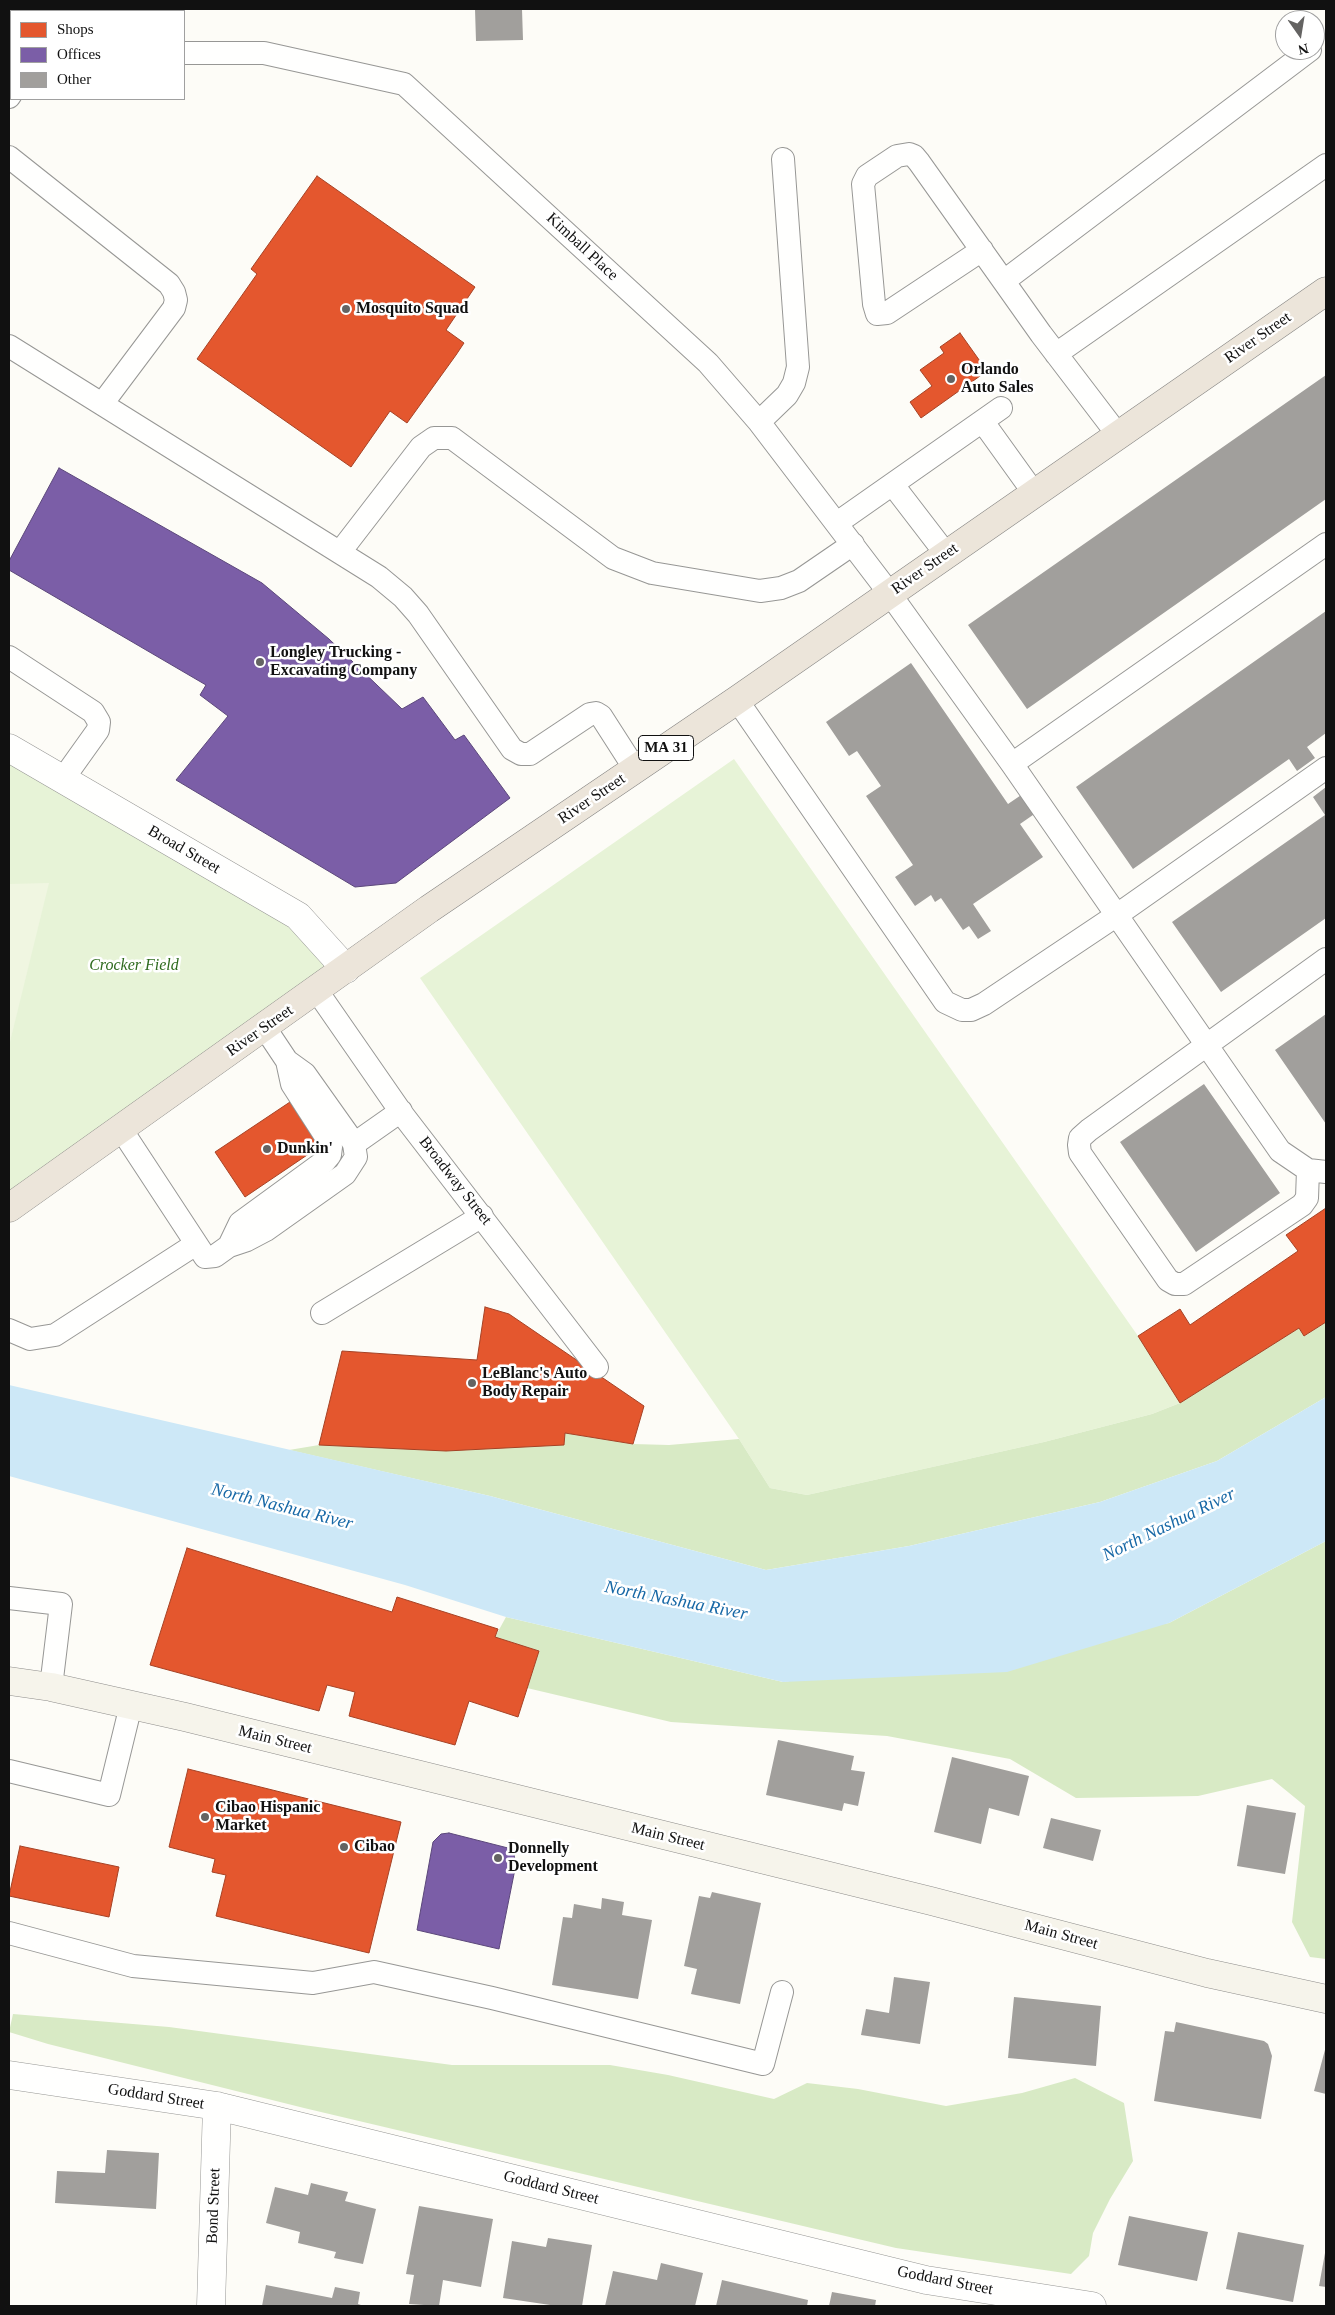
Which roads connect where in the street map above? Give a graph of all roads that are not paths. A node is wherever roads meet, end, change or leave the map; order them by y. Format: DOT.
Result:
graph roads {
  1 [pos="185,53"];
  2 [pos="1297,60"];
  3 [pos="9,157"];
  4 [pos="783,159"];
  5 [pos="1326,166"];
  6 [pos="982,250"];
  7 [pos="1004,281"];
  8 [pos="1326,291"];
  9 [pos="9,346"];
  10 [pos="1056,354"];
  11 [pos="102,404"];
  12 [pos="1001,408"];
  13 [pos="758,422"];
  14 [pos="983,422"];
  15 [pos="1118,435"];
  16 [pos="893,485"];
  17 [pos="1034,493"];
  18 [pos="837,523"];
  19 [pos="853,544"];
  20 [pos="1326,544"];
  21 [pos="340,552"];
  22 [pos="946,554"];
  23 [pos="890,594"];
  24 [pos="9,657"];
  25 [pos="737,700"];
  26 [pos="9,748"];
  27 [pos="1012,764"];
  28 [pos="1326,768"];
  29 [pos="634,769"];
  30 [pos="64,779"];
  31 [pos="1117,915"];
  32 [pos="1326,959"];
  33 [pos="346,969"];
  34 [pos="317,991"];
  35 [pos="265,1028"];
  36 [pos="1207,1044"];
  37 [pos="287,1061"];
  38 [pos="401,1111"];
  39 [pos="121,1129"];
  40 [pos="354,1144"];
  41 [pos="1317,1171"];
  42 [pos="9,1208"];
  43 [pos="482,1216"];
  44 [pos="196,1244"];
  45 [pos="228,1246"];
  46 [pos="322,1313"];
  47 [pos="9,1330"];
  48 [pos="597,1367"];
  49 [pos="9,1598"];
  50 [pos="9,1683"];
  51 [pos="51,1686"];
  52 [pos="131,1705"];
  53 [pos="9,1771"];
  54 [pos="9,1933"];
  55 [pos="782,1992"];
  56 [pos="1326,2000"];
  57 [pos="9,2075"];
  58 [pos="217,2106"];
  59 [pos="211,2306"];
  60 [pos="1092,2306"];
  1 -- 13 [label="lane, Kimball Place"];
  2 -- 7 [label="lane"];
  3 -- 11 [label="lane"];
  4 -- 13 [label="lane"];
  5 -- 10 [label="lane"];
  6 -- 6 [label="lane"];
  6 -- 7 [label="lane"];
  7 -- 10 [label="lane"];
  8 -- 15 [label="highway, River Street / MA 31"];
  9 -- 11 [label="lane"];
  10 -- 15 [label="lane"];
  11 -- 21 [label="lane"];
  12 -- 14 [label="lane"];
  13 -- 18 [label="lane, Kimball Place"];
  14 -- 16 [label="lane"];
  14 -- 17 [label="lane"];
  15 -- 17 [label="highway, River Street / MA 31"];
  16 -- 18 [label="lane"];
  16 -- 22 [label="lane"];
  17 -- 22 [label="highway, River Street / MA 31"];
  18 -- 19 [label="lane, Kimball Place"];
  19 -- 21 [label="lane"];
  19 -- 23 [label="lane, Kimball Place"];
  20 -- 27 [label="lane"];
  21 -- 29 [label="lane"];
  22 -- 23 [label="highway, River Street / MA 31"];
  23 -- 25 [label="highway, River Street / MA 31"];
  23 -- 27 [label="lane, Kimball Place"];
  24 -- 30 [label="lane"];
  25 -- 29 [label="highway, River Street / MA 31"];
  25 -- 31 [label="lane"];
  26 -- 30 [label="street, Broad Street"];
  27 -- 31 [label="lane, Kimball Place"];
  28 -- 31 [label="lane"];
  29 -- 33 [label="highway, River Street / MA 31"];
  30 -- 33 [label="street, Broad Street"];
  31 -- 36 [label="lane, Kimball Place"];
  32 -- 36 [label="lane"];
  33 -- 34 [label="highway, River Street / MA 31"];
  34 -- 35 [label="highway, River Street / MA 31"];
  34 -- 38 [label="lane, Broadway Street"];
  35 -- 37 [label="lane"];
  35 -- 39 [label="highway, River Street / MA 31"];
  36 -- 41 [label="lane, Kimball Place"];
  36 -- 41 [label="lane"];
  37 -- 40 [label="lane"];
  37 -- 45 [label="lane"];
  38 -- 40 [label="lane"];
  38 -- 43 [label="lane, Broadway Street"];
  39 -- 42 [label="highway, River Street / MA 31"];
  39 -- 44 [label="lane"];
  40 -- 45 [label="lane"];
  43 -- 46 [label="lane"];
  43 -- 48 [label="lane, Broadway Street"];
  44 -- 45 [label="lane"];
  44 -- 47 [label="lane"];
  49 -- 51 [label="lane"];
  50 -- 51 [label="main road, Main Street"];
  51 -- 52 [label="main road, Main Street"];
  52 -- 53 [label="lane"];
  52 -- 56 [label="main road, Main Street"];
  54 -- 55 [label="lane"];
  57 -- 58 [label="street, Goddard Street"];
  58 -- 59 [label="street, Bond Street"];
  58 -- 60 [label="street, Goddard Street"];
}
